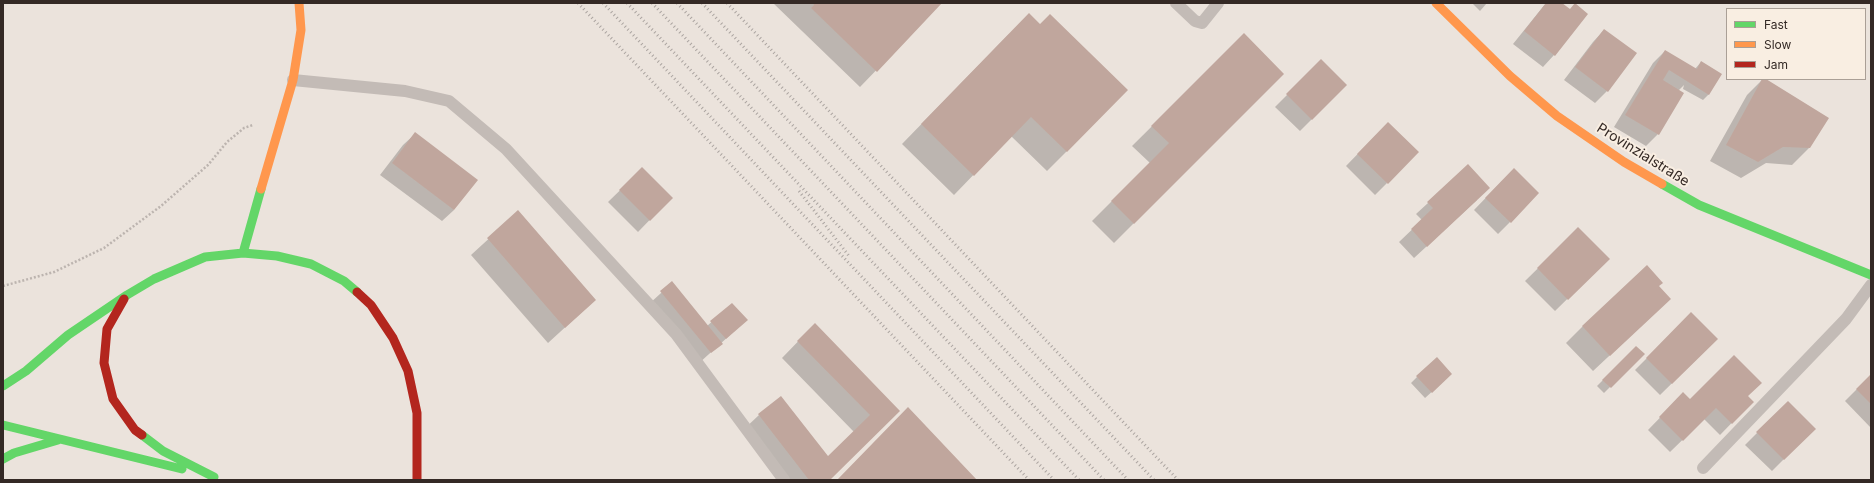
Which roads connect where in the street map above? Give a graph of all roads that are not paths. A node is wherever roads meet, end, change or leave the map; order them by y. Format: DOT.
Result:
graph roads {
  1 [pos="299,3"];
  2 [pos="1176,3"];
  3 [pos="1218,3"];
  4 [pos="1436,3"];
  5 [pos="293,80"];
  6 [pos="243,253"];
  7 [pos="1871,275"];
  8 [pos="1871,285"];
  9 [pos="127,295"];
  10 [pos="3,386"];
  11 [pos="3,425"];
  12 [pos="60,439"];
  13 [pos="3,458"];
  14 [pos="1703,468"];
  15 [pos="214,477"];
  16 [pos="226,480"];
  17 [pos="417,480"];
  18 [pos="784,480"];
  1 -- 5 [label="main road"];
  2 -- 3 [label="lane"];
  4 -- 7 [label="main road, Provinzialstraße"];
  5 -- 6 [label="main road"];
  5 -- 18 [label="lane"];
  6 -- 9 [label="main road"];
  6 -- 17 [label="main road"];
  8 -- 14 [label="lane"];
  9 -- 10 [label="main road"];
  9 -- 15 [label="main road"];
  11 -- 12 [label="main road"];
  12 -- 13 [label="main road"];
  12 -- 15 [label="main road"];
  15 -- 16 [label="main road"];
}
